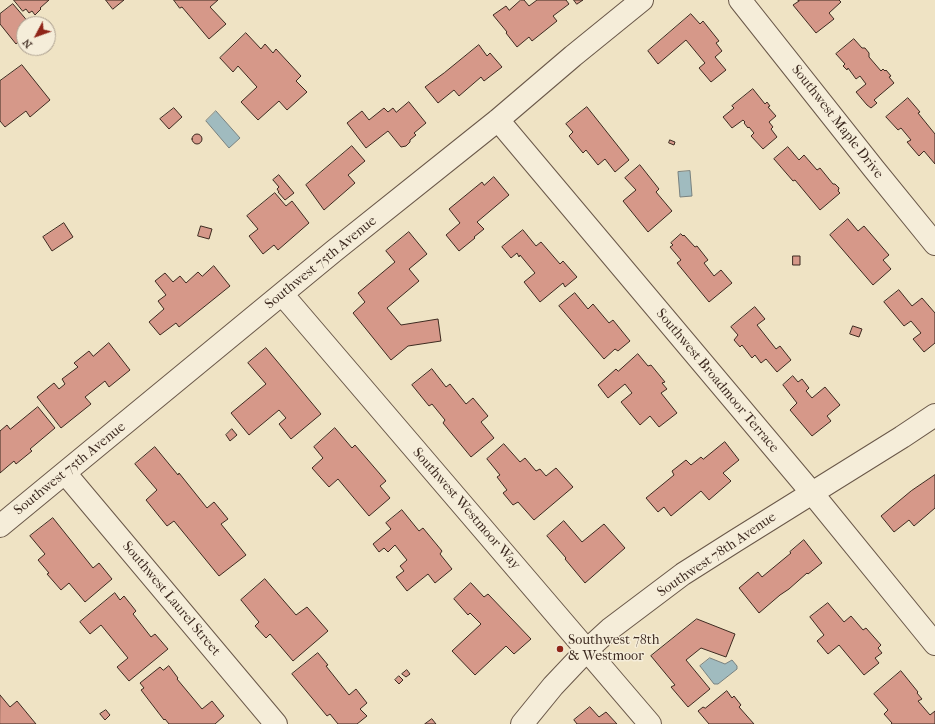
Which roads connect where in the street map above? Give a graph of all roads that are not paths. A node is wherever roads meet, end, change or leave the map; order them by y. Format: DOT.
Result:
graph roads {
  1 [pos="642,0"];
  2 [pos="740,0"];
  3 [pos="498,120"];
  4 [pos="935,244"];
  5 [pos="282,294"];
  6 [pos="935,415"];
  7 [pos="65,473"];
  8 [pos="812,493"];
  9 [pos="0,526"];
  10 [pos="935,644"];
  11 [pos="587,650"];
  12 [pos="276,724"];
  13 [pos="522,724"];
  14 [pos="650,724"];
  1 -- 3 [label="street, Southwest 75th Avenue"];
  2 -- 4 [label="street, Southwest Maple Drive"];
  3 -- 5 [label="street, Southwest 75th Avenue"];
  3 -- 8 [label="street, Southwest Broadmoor Terrace"];
  5 -- 7 [label="street, Southwest 75th Avenue"];
  5 -- 11 [label="street, Southwest Westmoor Way"];
  6 -- 8 [label="street, Southwest 78th Avenue"];
  7 -- 9 [label="street, Southwest 75th Avenue"];
  7 -- 12 [label="street, Southwest Laurel Street"];
  8 -- 10 [label="street, Southwest Broadmoor Terrace"];
  8 -- 11 [label="street, Southwest 78th Avenue"];
  11 -- 13 [label="street, Southwest 78th Avenue"];
  11 -- 14 [label="street, Southwest Westmoor Way"];
}
